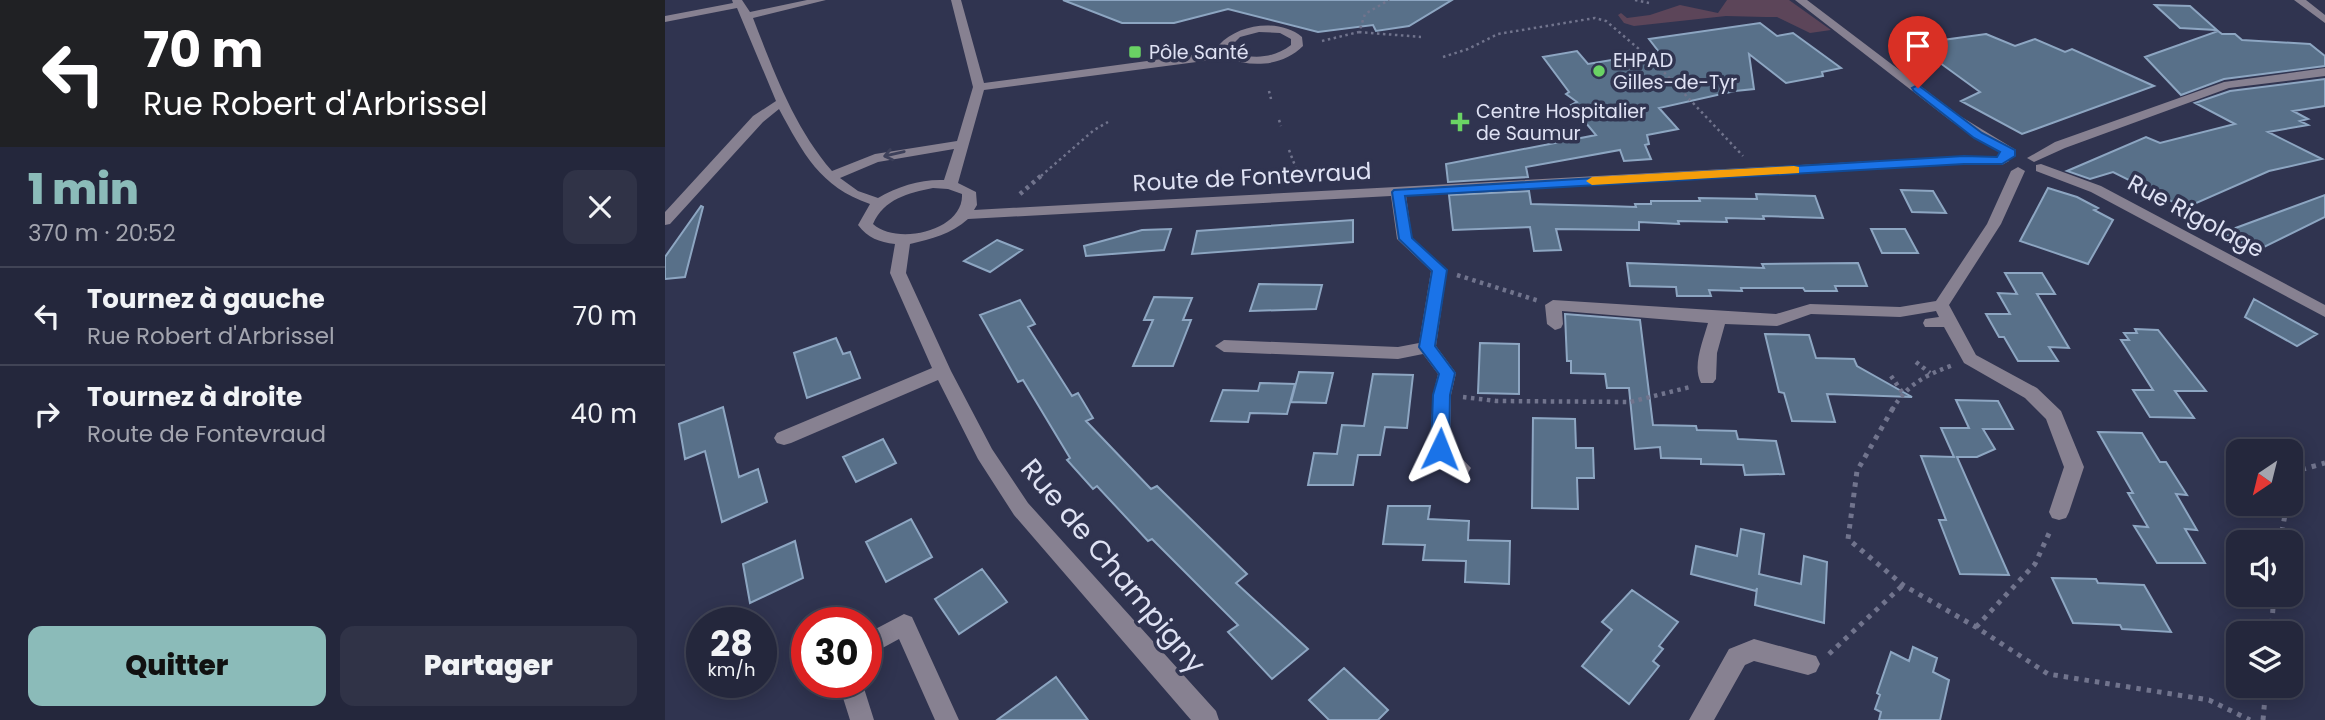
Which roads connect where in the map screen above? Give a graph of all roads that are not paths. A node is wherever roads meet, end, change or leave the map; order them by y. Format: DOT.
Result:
graph roads {
  1 [pos="821,0"];
  2 [pos="956,0"];
  3 [pos="1800,0"];
  4 [pos="2299,0"];
  5 [pos="738,3"];
  6 [pos="747,16"];
  7 [pos="665,19"];
  8 [pos="2325,20"];
  9 [pos="1226,50"];
  10 [pos="2325,72"];
  11 [pos="978,82"];
  12 [pos="783,103"];
  13 [pos="961,144"];
  14 [pos="2006,157"];
  15 [pos="2038,163"];
  16 [pos="2018,171"];
  17 [pos="829,177"];
  18 [pos="950,185"];
  19 [pos="1398,192"];
  20 [pos="880,203"];
  21 [pos="965,215"];
  22 [pos="665,221"];
  23 [pos="903,240"];
  24 [pos="2325,312"];
  25 [pos="1940,316"];
  26 [pos="1718,318"];
  27 [pos="1555,324"];
  28 [pos="1224,346"];
  29 [pos="1427,347"];
  30 [pos="942,370"];
  31 [pos="1707,379"];
  32 [pos="784,438"];
  33 [pos="1461,468"];
  34 [pos="2059,512"];
  35 [pos="882,637"];
  36 [pos="1808,664"];
  37 [pos="855,698"];
  38 [pos="862,720"];
  39 [pos="947,720"];
  40 [pos="1207,720"];
  41 [pos="1701,720"];
  1 -- 6 [label="street"];
  2 -- 11 [label="street"];
  3 -- 14 [label="street"];
  4 -- 8 [label="street"];
  5 -- 6 [label="street"];
  5 -- 7 [label="street"];
  6 -- 12 [label="street"];
  9 -- 9 [label="street"];
  9 -- 11 [label="street"];
  10 -- 15 [label="street"];
  11 -- 13 [label="street"];
  12 -- 17 [label="street"];
  12 -- 22 [label="street"];
  13 -- 17 [label="street, one-way"];
  13 -- 18 [label="street"];
  14 -- 15 [label="street, Rue Rigolage"];
  14 -- 16 [label="street"];
  14 -- 19 [label="street, Route de Fontevraud"];
  15 -- 16 [label="street"];
  15 -- 24 [label="street, Rue Rigolage"];
  16 -- 25 [label="street"];
  17 -- 20 [label="street"];
  18 -- 20 [label="street"];
  18 -- 21 [label="street"];
  19 -- 21 [label="street, Route de Fontevraud"];
  19 -- 29 [label="street"];
  20 -- 23 [label="street"];
  21 -- 23 [label="street"];
  23 -- 30 [label="street, Rue de Champigny"];
  25 -- 26 [label="street"];
  25 -- 34 [label="street"];
  26 -- 27 [label="street"];
  26 -- 31 [label="street"];
  28 -- 29 [label="street"];
  29 -- 33 [label="street"];
  30 -- 32 [label="street"];
  30 -- 40 [label="street, Rue de Champigny"];
  35 -- 39 [label="street"];
  36 -- 41 [label="street"];
  37 -- 38 [label="street"];
}
